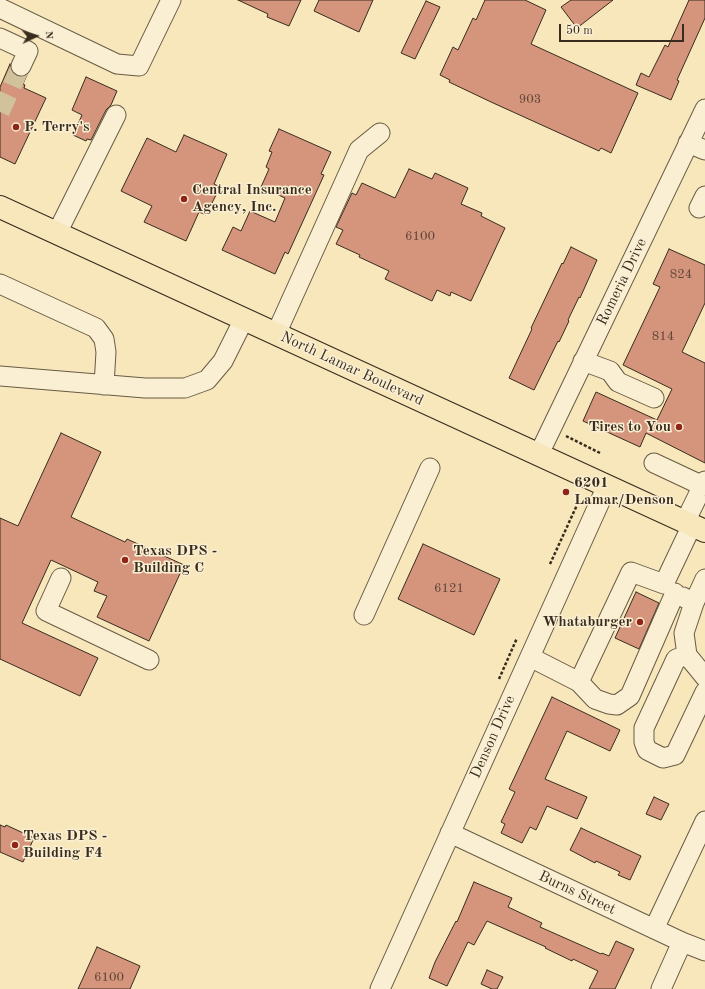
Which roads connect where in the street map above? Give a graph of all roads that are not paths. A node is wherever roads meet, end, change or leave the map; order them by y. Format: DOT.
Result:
graph roads {
  1 [pos="171,0"];
  2 [pos="0,8"];
  3 [pos="0,38"];
  4 [pos="21,66"];
  5 [pos="705,109"];
  6 [pos="116,115"];
  7 [pos="380,133"];
  8 [pos="697,147"];
  9 [pos="0,207"];
  10 [pos="57,233"];
  11 [pos="0,284"];
  12 [pos="244,319"];
  13 [pos="276,334"];
  14 [pos="583,361"];
  15 [pos="0,376"];
  16 [pos="104,385"];
  17 [pos="654,398"];
  18 [pos="538,454"];
  19 [pos="654,463"];
  20 [pos="430,468"];
  21 [pos="704,483"];
  22 [pos="607,486"];
  23 [pos="694,526"];
  24 [pos="61,578"];
  25 [pos="705,579"];
  26 [pos="670,588"];
  27 [pos="694,603"];
  28 [pos="364,615"];
  29 [pos="688,655"];
  30 [pos="530,657"];
  31 [pos="149,660"];
  32 [pos="705,677"];
  33 [pos="579,682"];
  34 [pos="705,692"];
  35 [pos="705,821"];
  36 [pos="450,833"];
  37 [pos="654,929"];
  38 [pos="682,942"];
  39 [pos="705,951"];
  40 [pos="380,989"];
  41 [pos="661,989"];
  1 -- 2 [label="street"];
  3 -- 4 [label="street"];
  5 -- 8 [label="street, Romeria Drive"];
  6 -- 10 [label="street"];
  7 -- 13 [label="street"];
  8 -- 14 [label="street, Romeria Drive"];
  9 -- 10 [label="main road, North Lamar Boulevard"];
  10 -- 12 [label="main road, North Lamar Boulevard"];
  11 -- 16 [label="street"];
  12 -- 13 [label="main road, North Lamar Boulevard"];
  12 -- 16 [label="street"];
  13 -- 18 [label="main road, North Lamar Boulevard"];
  14 -- 17 [label="street"];
  14 -- 18 [label="street, Romeria Drive"];
  15 -- 16 [label="street"];
  18 -- 22 [label="main road, North Lamar Boulevard"];
  19 -- 21 [label="street"];
  20 -- 28 [label="street"];
  21 -- 23 [label="street"];
  22 -- 23 [label="main road, North Lamar Boulevard"];
  22 -- 30 [label="street, Denson Drive"];
  23 -- 26 [label="street"];
  24 -- 31 [label="street"];
  25 -- 27 [label="street"];
  26 -- 27 [label="street"];
  26 -- 33 [label="street"];
  26 -- 33 [label="street"];
  27 -- 29 [label="street"];
  29 -- 32 [label="street"];
  29 -- 34 [label="street"];
  30 -- 33 [label="street"];
  30 -- 36 [label="street, Denson Drive"];
  35 -- 37 [label="street"];
  36 -- 37 [label="street, Burns Street"];
  36 -- 40 [label="street, Denson Drive"];
  37 -- 38 [label="street, Burns Street"];
  38 -- 39 [label="street, Burns Street"];
  38 -- 41 [label="street"];
}
